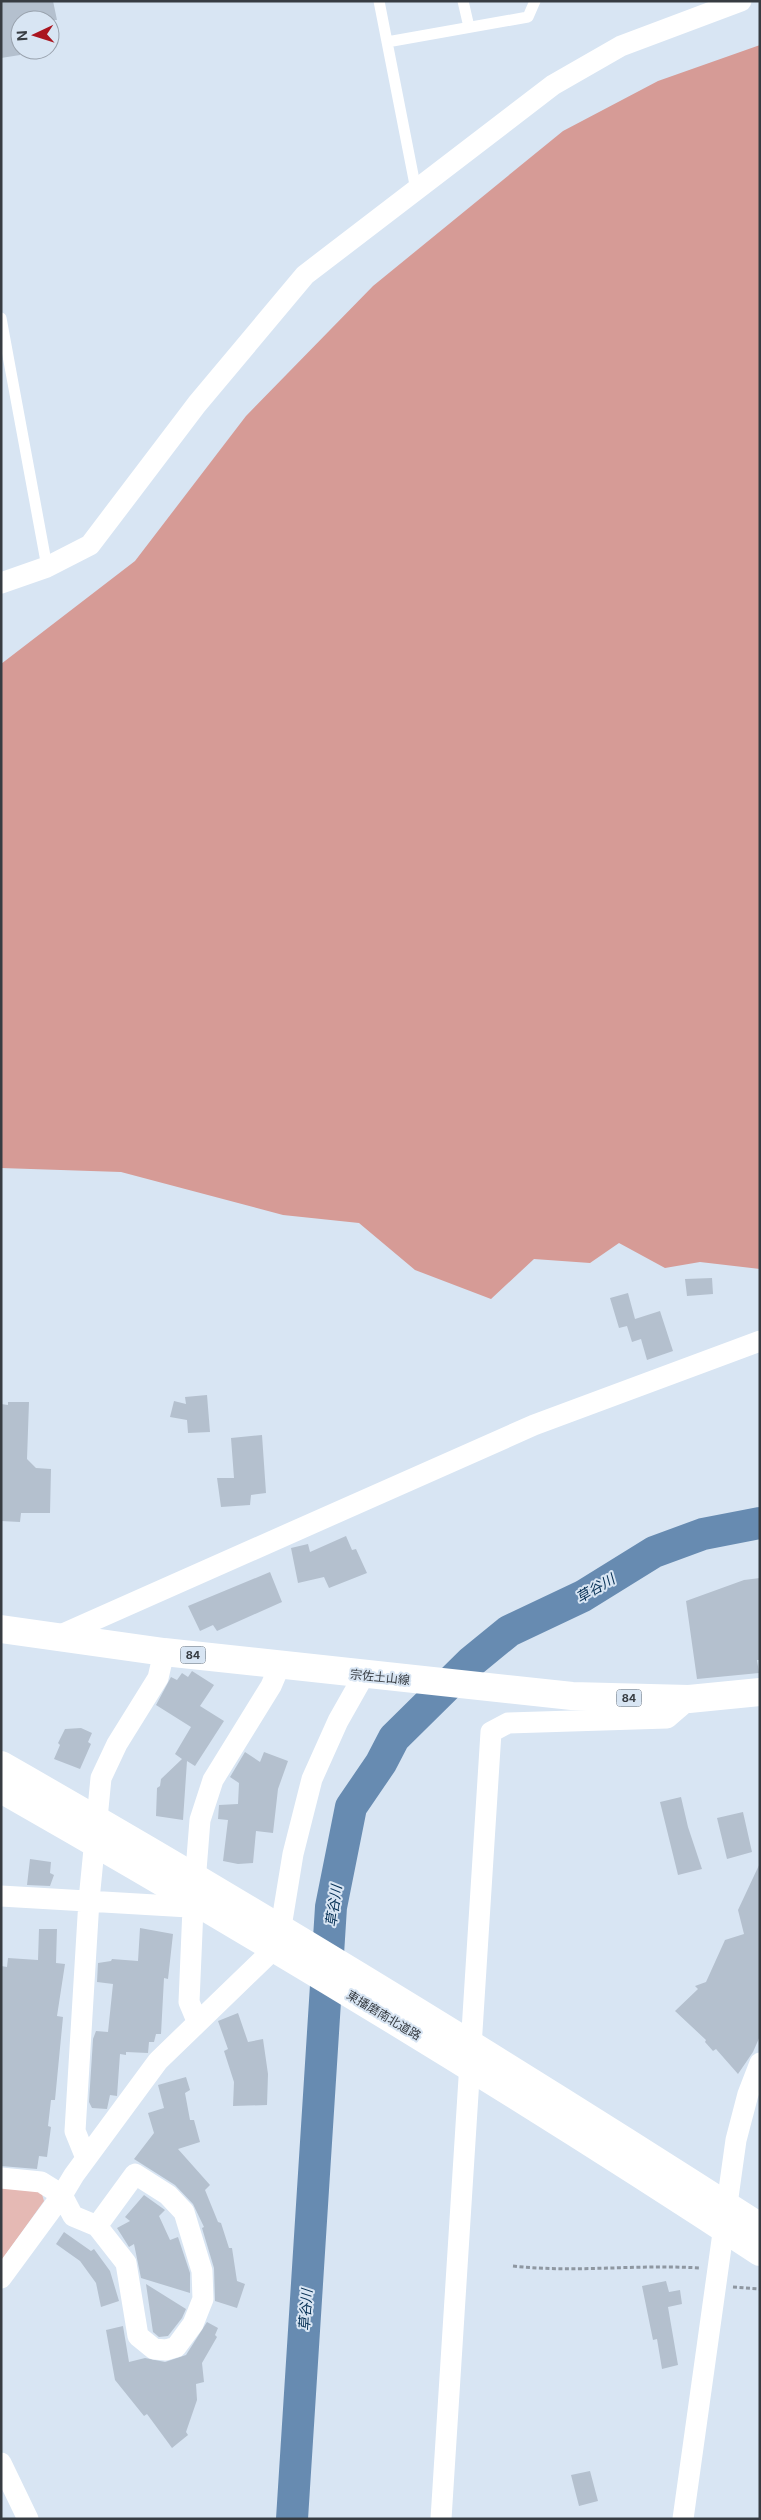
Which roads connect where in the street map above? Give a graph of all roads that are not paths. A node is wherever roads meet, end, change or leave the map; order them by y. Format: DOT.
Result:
graph roads {
  1 [pos="379,1"];
  2 [pos="463,1"];
  3 [pos="535,1"];
  4 [pos="741,1"];
  5 [pos="469,27"];
  6 [pos="387,42"];
  7 [pos="416,190"];
  8 [pos="1,318"];
  9 [pos="47,567"];
  10 [pos="1,583"];
  11 [pos="760,1341"];
  12 [pos="1,1629"];
  13 [pos="56,1637"];
  14 [pos="164,1652"];
  15 [pos="280,1665"];
  16 [pos="374,1676"];
  17 [pos="760,1692"];
  18 [pos="689,1699"];
  19 [pos="1,1765"];
  20 [pos="1,1789"];
  21 [pos="1,1896"];
  22 [pos="89,1900"];
  23 [pos="192,1908"];
  24 [pos="283,1913"];
  25 [pos="197,2021"];
  26 [pos="760,2063"];
  27 [pos="86,2158"];
  28 [pos="1,2178"];
  29 [pos="62,2195"];
  30 [pos="96,2226"];
  31 [pos="760,2227"];
  32 [pos="760,2252"];
  33 [pos="1,2278"];
  34 [pos="1,2463"];
  35 [pos="28,2519"];
  36 [pos="441,2519"];
  37 [pos="684,2519"];
  1 -- 6 [label="lane"];
  2 -- 5 [label="lane"];
  3 -- 5 [label="lane"];
  4 -- 7 [label="street"];
  5 -- 6 [label="lane"];
  6 -- 7 [label="lane"];
  7 -- 9 [label="street"];
  8 -- 9 [label="lane"];
  9 -- 10 [label="street"];
  11 -- 13 [label="street"];
  12 -- 13 [label="main road, 宗佐土山線 / 84"];
  13 -- 14 [label="main road, 宗佐土山線 / 84"];
  14 -- 15 [label="main road, 宗佐土山線 / 84"];
  14 -- 22 [label="street"];
  15 -- 16 [label="main road, 宗佐土山線 / 84"];
  15 -- 23 [label="street"];
  16 -- 18 [label="main road, 宗佐土山線 / 84"];
  16 -- 24 [label="street"];
  17 -- 18 [label="main road, 宗佐土山線 / 84"];
  18 -- 36 [label="street"];
  19 -- 31 [label="main road, 東播磨南北道路"];
  20 -- 32 [label="main road, 東播磨南北道路"];
  21 -- 22 [label="street"];
  22 -- 23 [label="street"];
  22 -- 27 [label="street"];
  23 -- 24 [label="street"];
  23 -- 25 [label="street"];
  24 -- 25 [label="street"];
  25 -- 27 [label="street"];
  26 -- 37 [label="street"];
  27 -- 29 [label="street"];
  28 -- 29 [label="street"];
  29 -- 30 [label="street"];
  29 -- 33 [label="street"];
  30 -- 30 [label="street"];
  34 -- 35 [label="street"];
}
